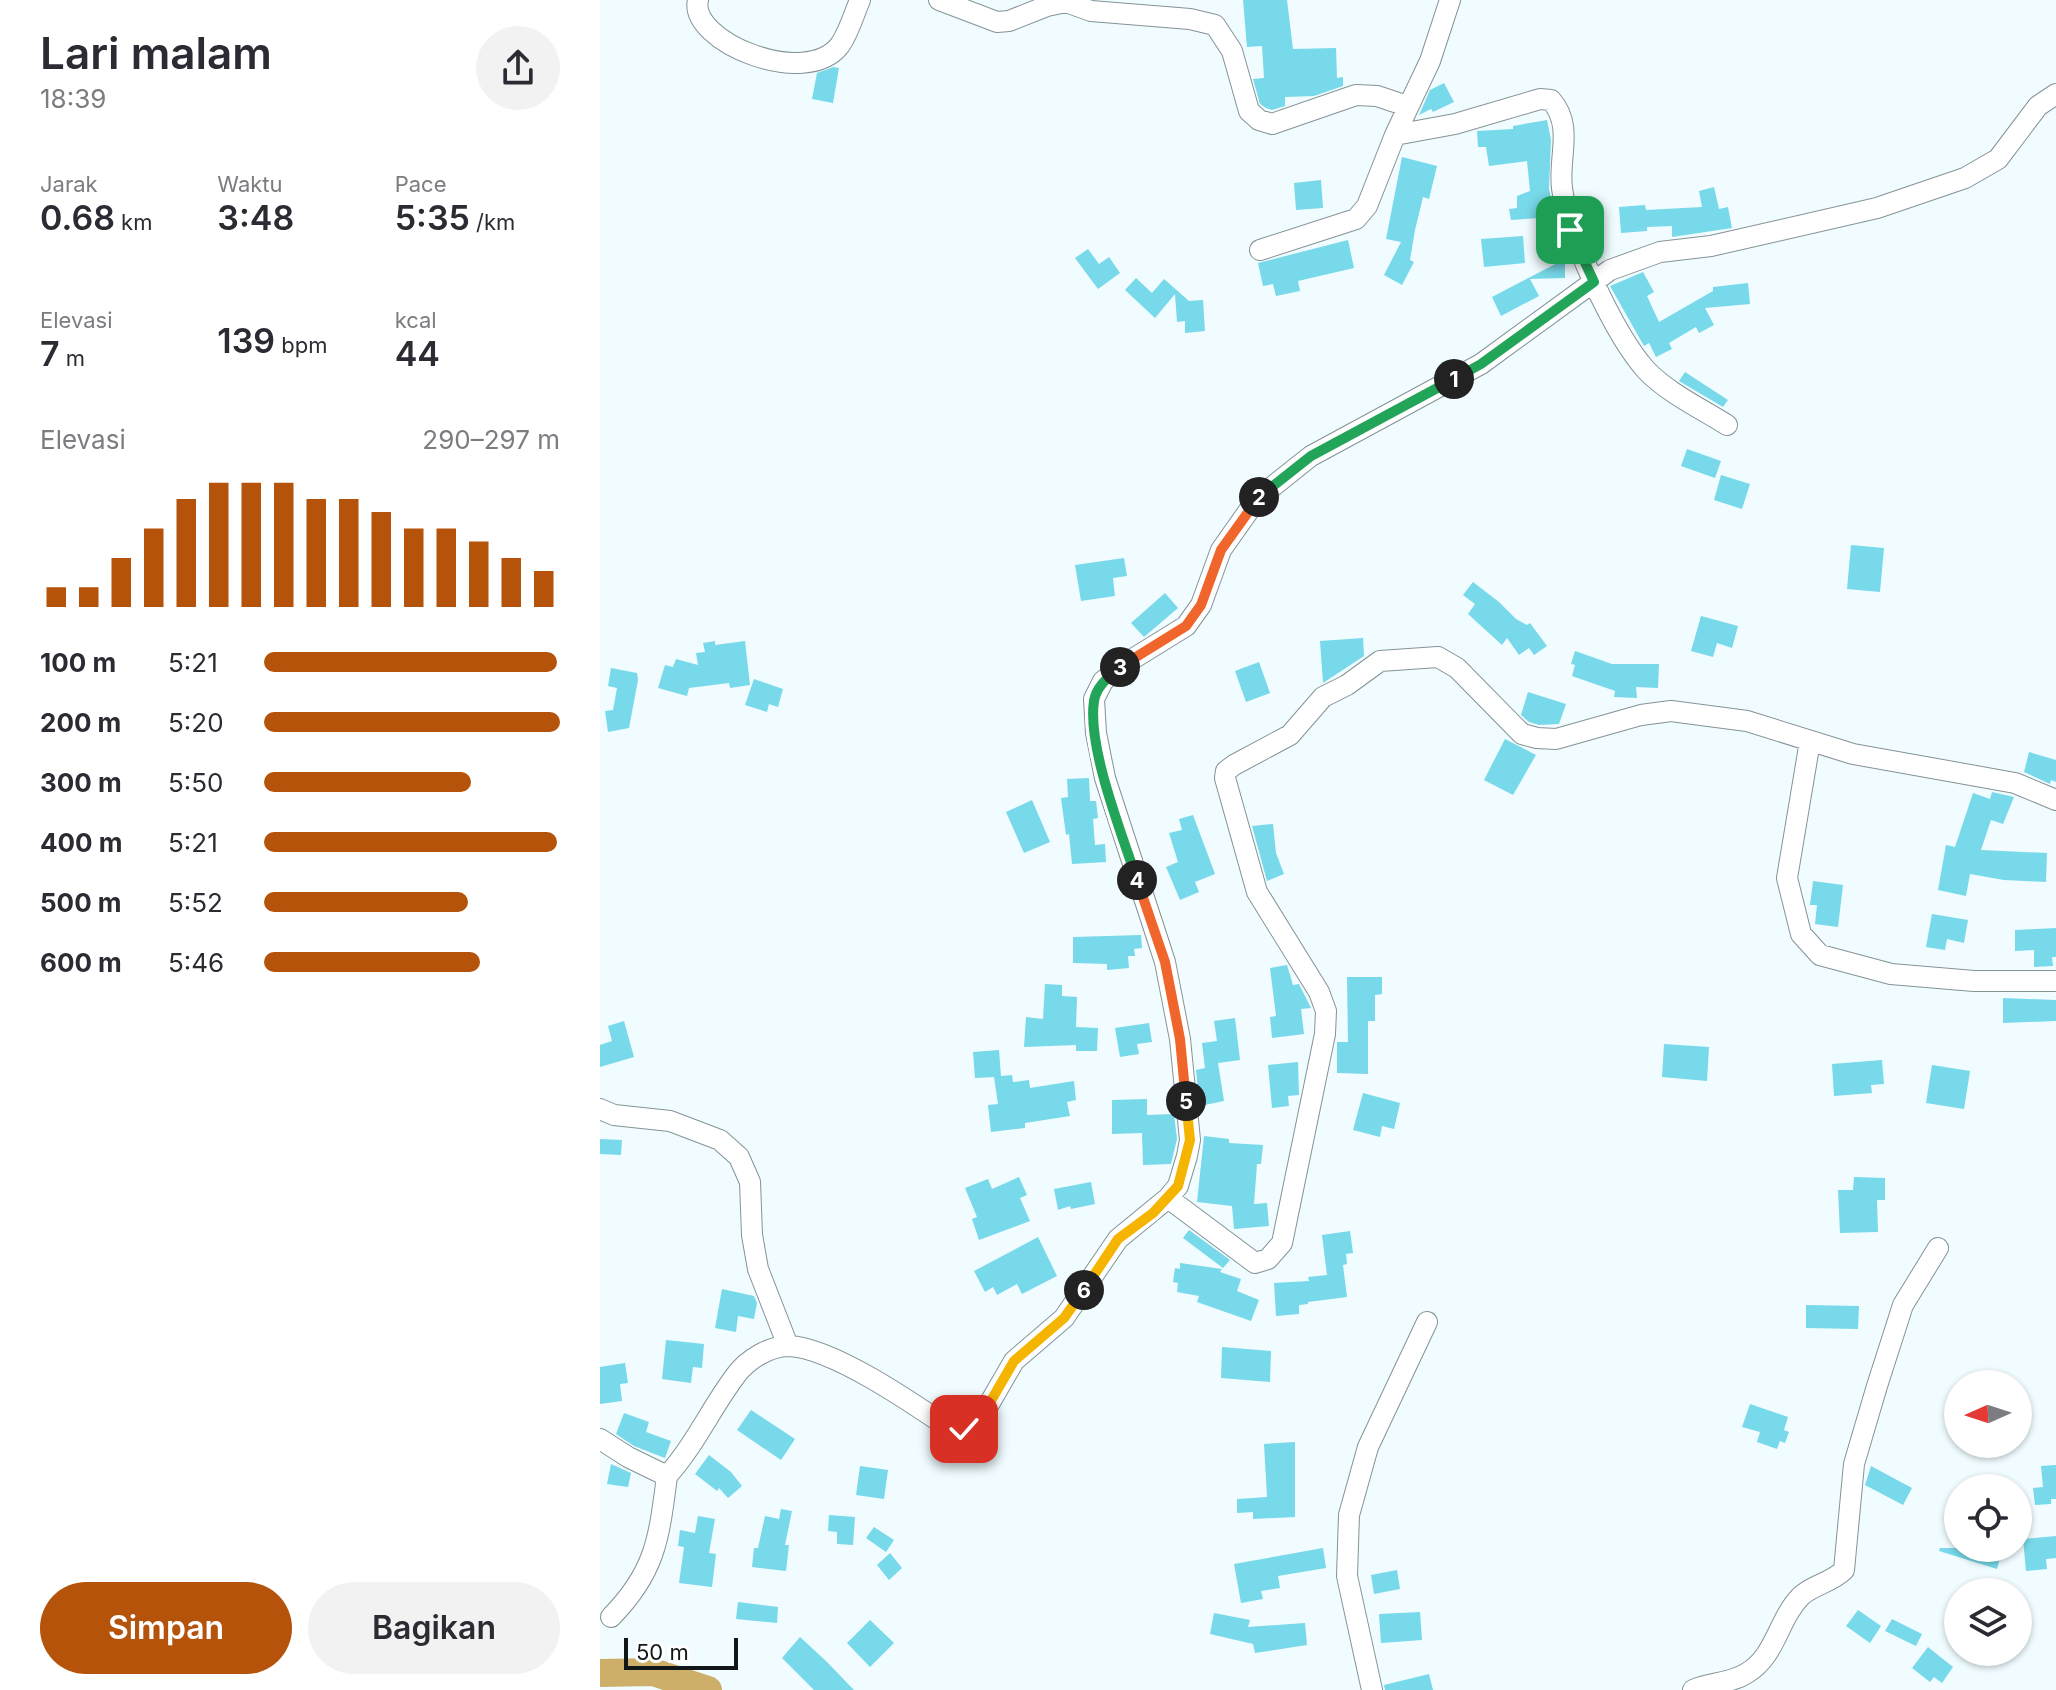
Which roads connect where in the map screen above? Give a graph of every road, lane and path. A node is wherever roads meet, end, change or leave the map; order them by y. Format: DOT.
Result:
graph roads {
  1 [pos="698,0"];
  2 [pos="860,0"];
  3 [pos="939,0"];
  4 [pos="1450,0"];
  5 [pos="2056,94"];
  6 [pos="1407,106"];
  7 [pos="1395,135"];
  8 [pos="1260,250"];
  9 [pos="1594,282"];
  10 [pos="1727,425"];
  11 [pos="1810,741"];
  12 [pos="2056,800"];
  13 [pos="2056,981"];
  14 [pos="600,1109"];
  15 [pos="1168,1198"];
  16 [pos="1938,1248"];
  17 [pos="1427,1322"];
  18 [pos="788,1346"];
  19 [pos="600,1439"];
  20 [pos="667,1476"];
  21 [pos="611,1617"];
  22 [pos="1372,1690"];
  23 [pos="1693,1690"];
  1 -- 2 [label="street"];
  3 -- 6 [label="street"];
  4 -- 6 [label="street"];
  5 -- 9 [label="street"];
  6 -- 7 [label="street"];
  7 -- 8 [label="street"];
  7 -- 9 [label="street"];
  9 -- 10 [label="street"];
  9 -- 15 [label="street"];
  11 -- 12 [label="street"];
  11 -- 13 [label="street"];
  11 -- 15 [label="street"];
  14 -- 18 [label="street"];
  15 -- 18 [label="street"];
  16 -- 23 [label="street"];
  17 -- 22 [label="street"];
  18 -- 20 [label="street"];
  19 -- 20 [label="street"];
  20 -- 21 [label="street"];
}
